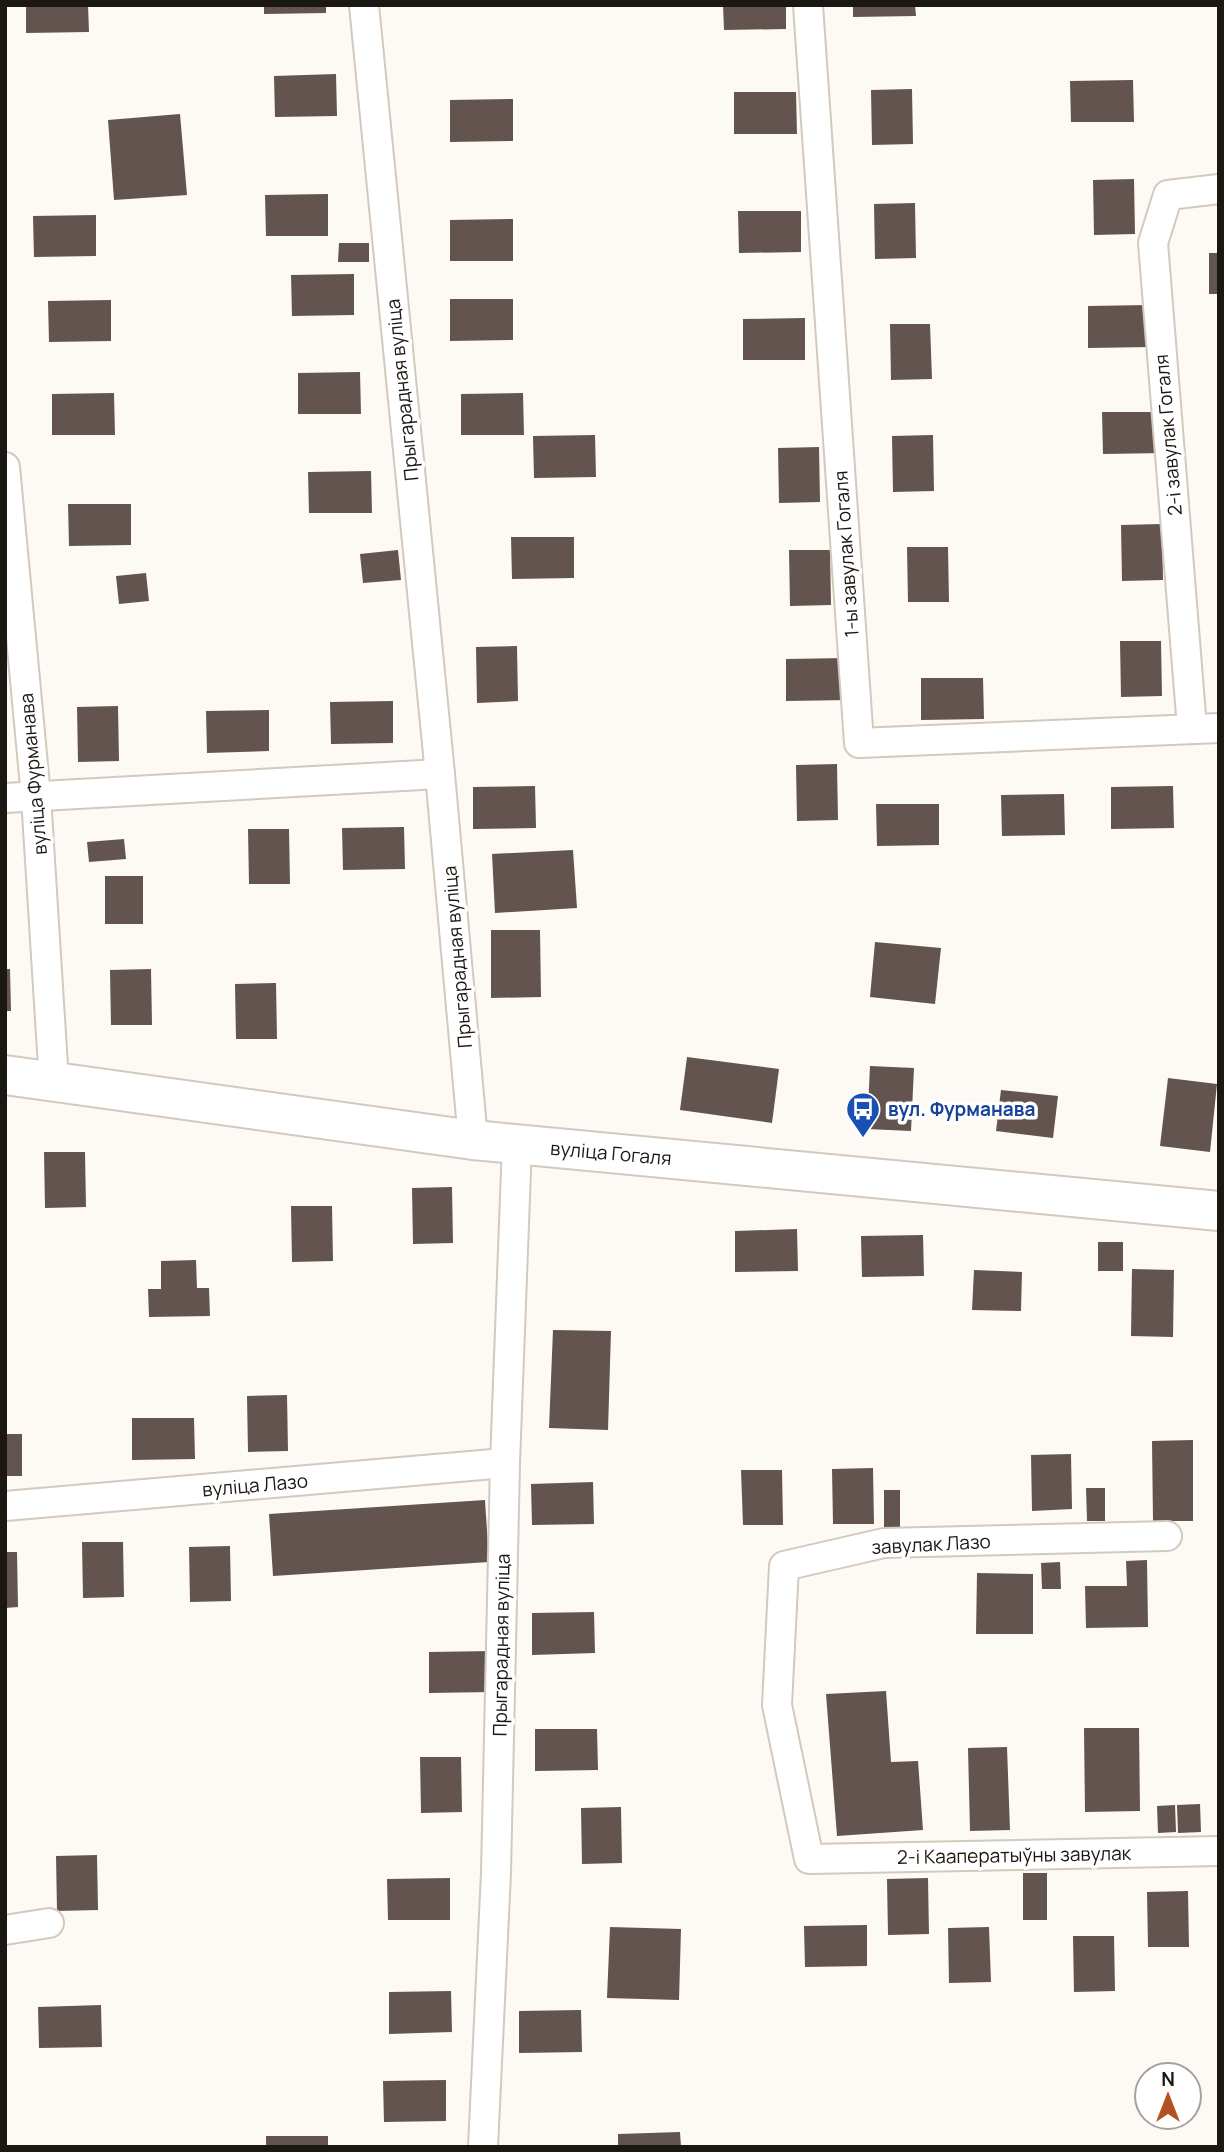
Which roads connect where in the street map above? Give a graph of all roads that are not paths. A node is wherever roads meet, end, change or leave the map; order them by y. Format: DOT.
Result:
graph roads {
  1 [pos="364,5"];
  2 [pos="808,5"];
  3 [pos="1219,189"];
  4 [pos="5,467"];
  5 [pos="1205,728"];
  6 [pos="440,774"];
  7 [pos="36,797"];
  8 [pos="5,798"];
  9 [pos="5,1075"];
  10 [pos="54,1082"];
  11 [pos="473,1140"];
  12 [pos="517,1144"];
  13 [pos="1219,1211"];
  14 [pos="505,1463"];
  15 [pos="5,1506"];
  16 [pos="1167,1536"];
  17 [pos="1219,1851"];
  18 [pos="809,1859"];
  19 [pos="49,1923"];
  20 [pos="5,1930"];
  21 [pos="483,2147"];
  1 -- 6 [label="street, Прыгарадная вуліца"];
  2 -- 5 [label="street, 1-ы завулак Гогаля"];
  3 -- 5 [label="street, 2-і завулак Гогаля"];
  4 -- 7 [label="street, вуліца Фурманава"];
  6 -- 7 [label="street"];
  6 -- 11 [label="street, Прыгарадная вуліца"];
  7 -- 8 [label="street"];
  7 -- 10 [label="street, вуліца Фурманава"];
  9 -- 10 [label="main road, вуліца Гогаля"];
  10 -- 11 [label="main road, вуліца Гогаля"];
  11 -- 12 [label="main road, вуліца Гогаля"];
  12 -- 13 [label="main road, вуліца Гогаля"];
  12 -- 14 [label="street, Прыгарадная вуліца"];
  14 -- 15 [label="street, вуліца Лазо"];
  14 -- 21 [label="street, Прыгарадная вуліца"];
  16 -- 18 [label="street, завулак Лазо"];
  17 -- 18 [label="street, 2-і Кааператыўны завулак"];
  19 -- 20 [label="street"];
}
